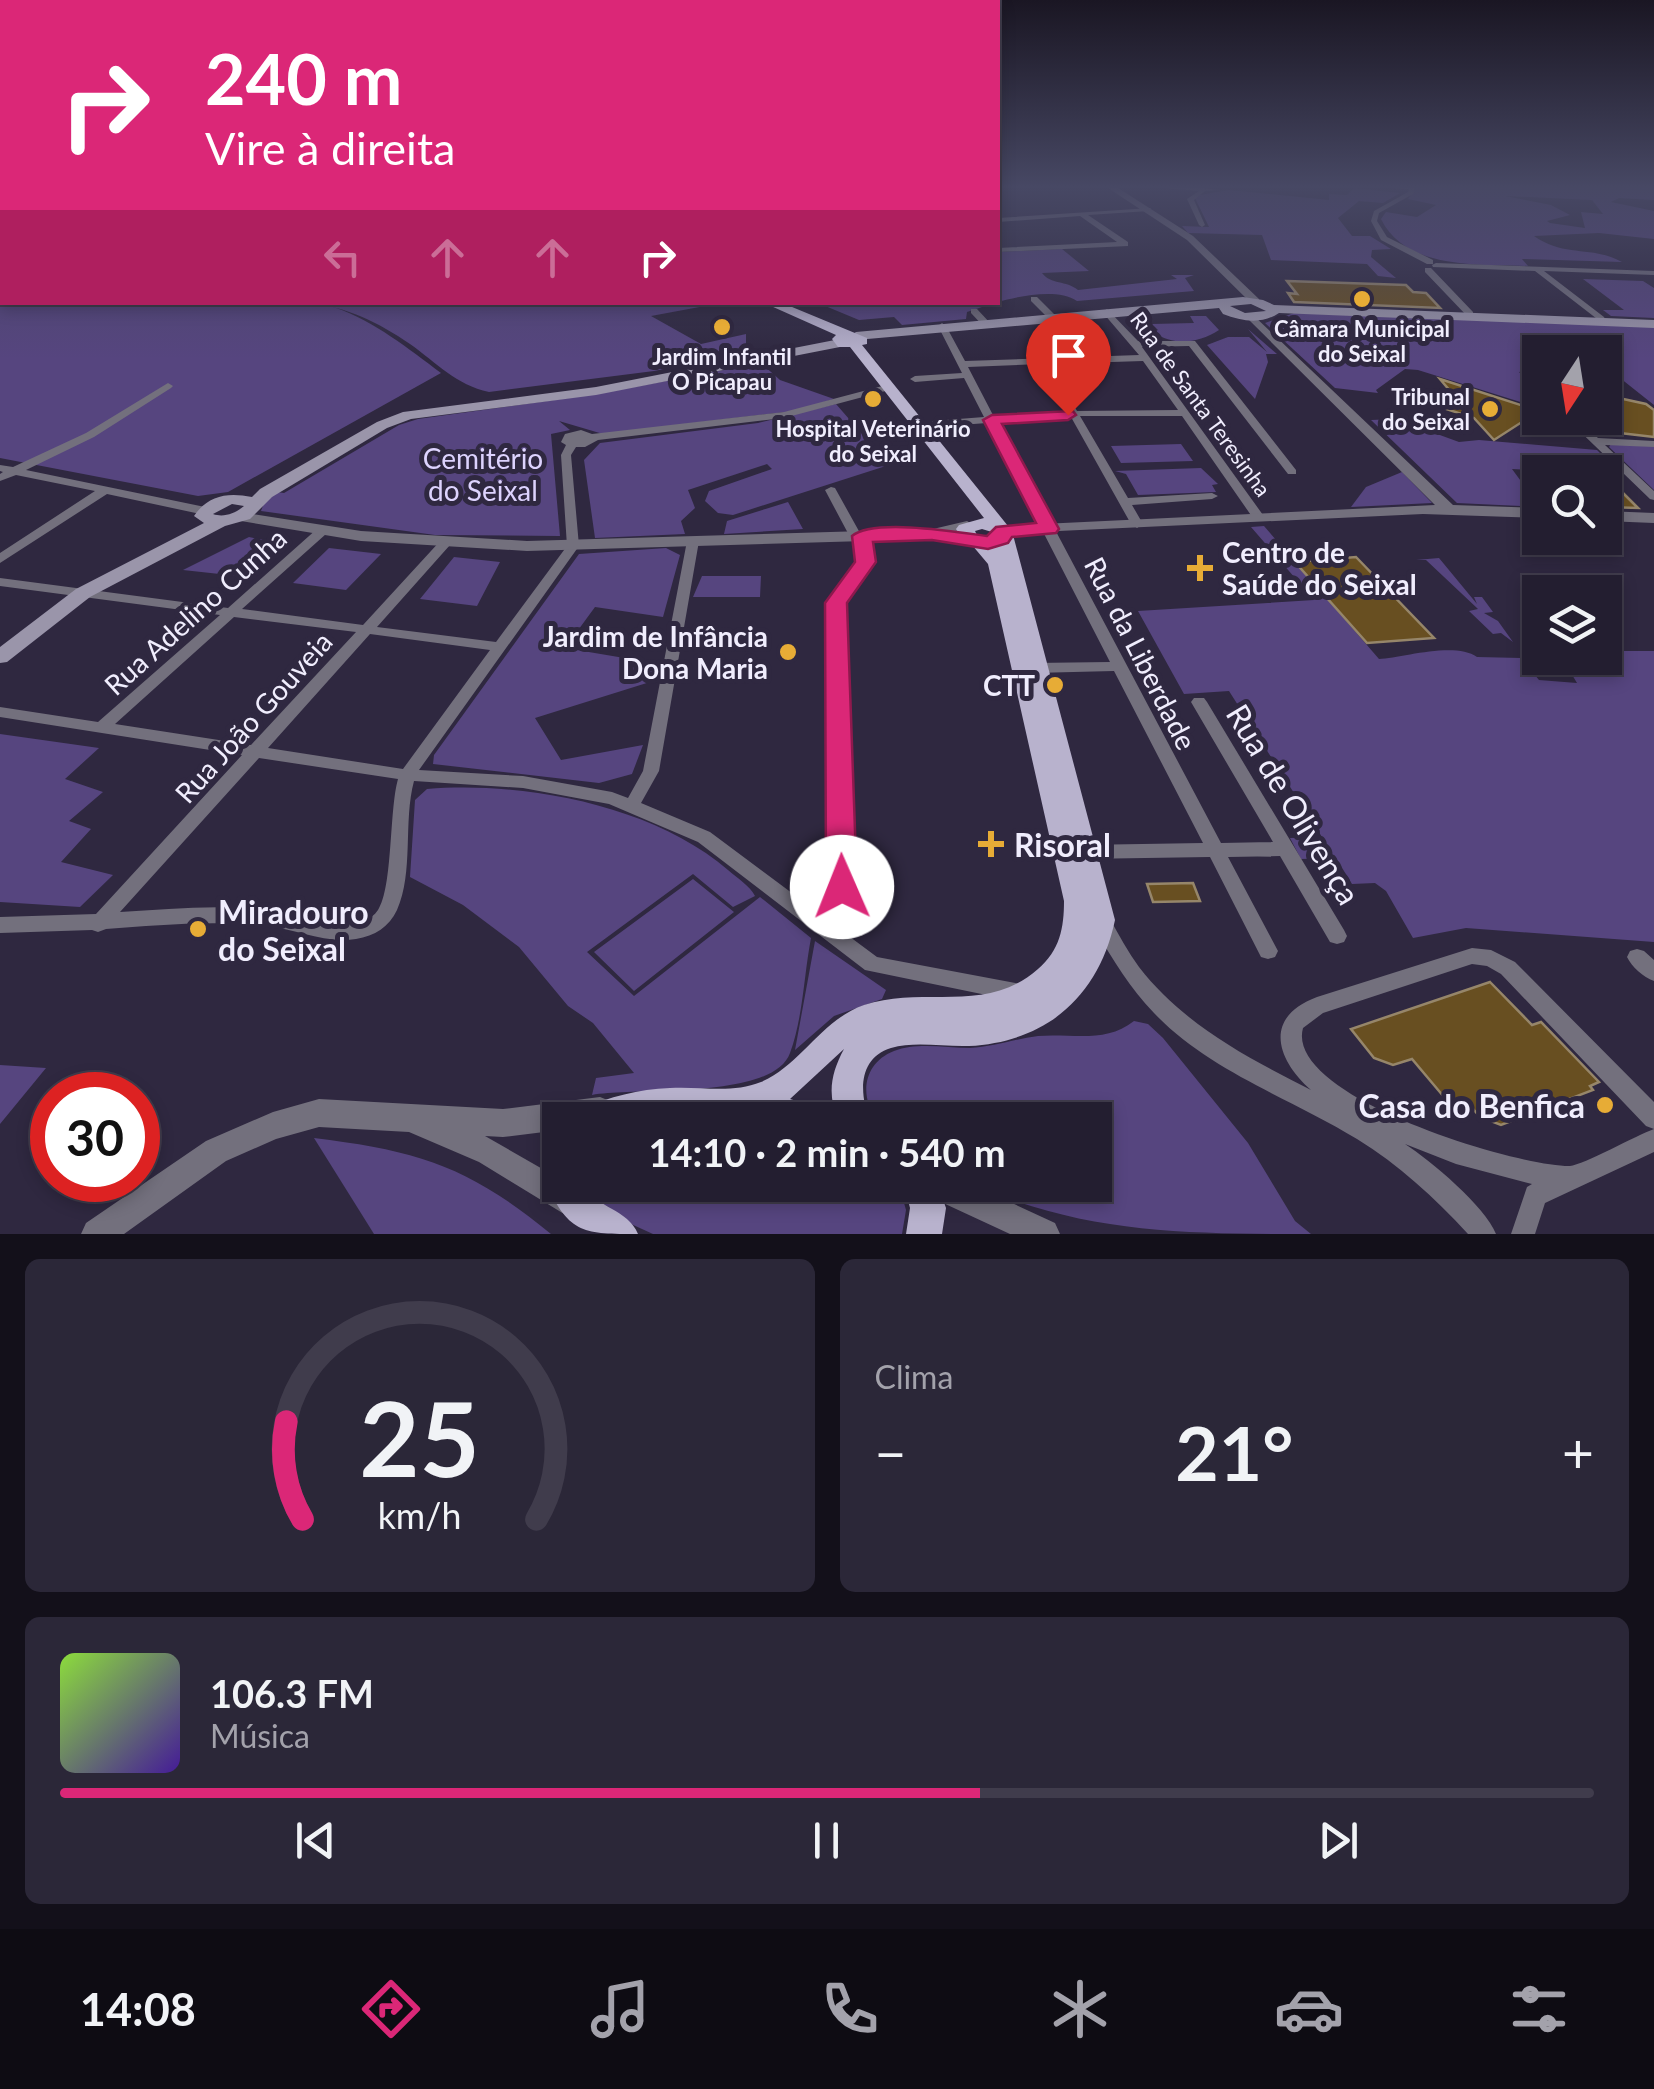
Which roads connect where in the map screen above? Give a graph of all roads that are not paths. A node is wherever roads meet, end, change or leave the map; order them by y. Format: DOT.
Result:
graph roads {
  1 [pos="1086,244"];
  2 [pos="1197,244"];
  3 [pos="1393,244"];
  4 [pos="1000,250"];
  5 [pos="1434,269"];
  6 [pos="1538,270"];
  7 [pos="1651,275"];
  8 [pos="1034,299"];
  9 [pos="1246,299"];
  10 [pos="1223,304"];
  11 [pos="775,305"];
  12 [pos="1273,310"];
  13 [pos="974,311"];
  14 [pos="1108,313"];
  15 [pos="1470,314"];
  16 [pos="1426,315"];
  17 [pos="1244,316"];
  18 [pos="1455,317"];
  19 [pos="1053,318"];
  20 [pos="1494,319"];
  21 [pos="1601,319"];
  22 [pos="1654,322"];
  23 [pos="986,324"];
  24 [pos="944,328"];
  25 [pos="851,340"];
  26 [pos="1136,344"];
  27 [pos="1146,358"];
  28 [pos="1044,362"];
  29 [pos="966,370"];
  30 [pos="915,380"];
  31 [pos="168,386"];
  32 [pos="890,386"];
  33 [pos="1185,413"];
  34 [pos="1075,414"];
  35 [pos="992,420"];
  36 [pos="920,424"];
  37 [pos="1589,435"];
  38 [pos="1596,442"];
  39 [pos="1654,444"];
  40 [pos="7,470"];
  41 [pos="1292,472"];
  42 [pos="0,478"];
  43 [pos="830,490"];
  44 [pos="103,491"];
  45 [pos="975,495"];
  46 [pos="1212,496"];
  47 [pos="1654,497"];
  48 [pos="1125,502"];
  49 [pos="1449,510"];
  50 [pos="226,511"];
  51 [pos="1522,512"];
  52 [pos="1622,517"];
  53 [pos="1259,518"];
  54 [pos="1654,518"];
  55 [pos="1137,524"];
  56 [pos="1049,529"];
  57 [pos="322,532"];
  58 [pos="985,533"];
  59 [pos="859,536"];
  60 [pos="446,542"];
  61 [pos="693,542"];
  62 [pos="573,546"];
  63 [pos="0,559"];
  64 [pos="0,582"];
  65 [pos="76,592"];
  66 [pos="232,612"];
  67 [pos="366,630"];
  68 [pos="0,640"];
  69 [pos="500,647"];
  70 [pos="0,657"];
  71 [pos="1119,666"];
  72 [pos="1030,668"];
  73 [pos="1199,702"];
  74 [pos="0,712"];
  75 [pos="100,728"];
  76 [pos="257,752"];
  77 [pos="407,776"];
  78 [pos="632,804"];
  79 [pos="1286,849"];
  80 [pos="1215,850"];
  81 [pos="1075,852"];
  82 [pos="842,887"];
  83 [pos="802,911"];
  84 [pos="1090,917"];
  85 [pos="98,924"];
  86 [pos="0,926"];
  87 [pos="827,931"];
  88 [pos="1336,936"];
  89 [pos="1268,951"];
  90 [pos="1637,957"];
  91 [pos="1654,972"];
  92 [pos="1026,995"];
  93 [pos="736,1102"];
  94 [pos="846,1102"];
  95 [pos="401,1117"];
  96 [pos="1654,1118"];
  97 [pos="542,1120"];
  98 [pos="1654,1140"];
  99 [pos="1567,1176"];
  100 [pos="542,1181"];
  101 [pos="578,1202"];
  102 [pos="926,1202"];
  103 [pos="975,1202"];
  104 [pos="1482,1233"];
  105 [pos="96,1234"];
  106 [pos="620,1234"];
  107 [pos="924,1234"];
  108 [pos="1044,1234"];
  109 [pos="1523,1234"];
  1 -- 4 [label="street"];
  2 -- 9 [label="street"];
  3 -- 5 [label="street"];
  5 -- 6 [label="street"];
  5 -- 15 [label="street"];
  6 -- 7 [label="street"];
  6 -- 21 [label="street"];
  8 -- 19 [label="street"];
  9 -- 10 [label="main road"];
  9 -- 12 [label="main road"];
  10 -- 14 [label="main road"];
  10 -- 17 [label="main road"];
  11 -- 25 [label="main road"];
  12 -- 16 [label="main road"];
  12 -- 17 [label="main road"];
  13 -- 23 [label="street"];
  14 -- 17 [label="main road"];
  14 -- 19 [label="main road"];
  14 -- 26 [label="street, Rua de Santa Teresinha"];
  15 -- 16 [label="main road"];
  15 -- 18 [label="main road"];
  15 -- 20 [label="main road"];
  15 -- 21 [label="main road"];
  16 -- 18 [label="main road"];
  17 -- 49 [label="street"];
  18 -- 20 [label="main road"];
  19 -- 23 [label="main road"];
  20 -- 22 [label="main road"];
  21 -- 22 [label="main road"];
  23 -- 24 [label="main road"];
  24 -- 25 [label="main road"];
  24 -- 29 [label="street, Rua da Liberdade"];
  25 -- 32 [label="main road"];
  25 -- 50 [label="main road"];
  26 -- 27 [label="street, Rua de Santa Teresinha"];
  26 -- 41 [label="street"];
  27 -- 28 [label="street"];
  27 -- 33 [label="street, Rua de Santa Teresinha"];
  28 -- 29 [label="street"];
  28 -- 34 [label="street"];
  29 -- 30 [label="street"];
  29 -- 35 [label="street, Rua da Liberdade"];
  31 -- 40 [label="street"];
  32 -- 36 [label="main road"];
  32 -- 62 [label="street"];
  33 -- 34 [label="street"];
  33 -- 53 [label="street, Rua de Santa Teresinha"];
  34 -- 35 [label="street"];
  34 -- 48 [label="street"];
  35 -- 36 [label="street"];
  35 -- 56 [label="street, Rua da Liberdade"];
  36 -- 45 [label="main road"];
  37 -- 38 [label="street"];
  38 -- 39 [label="street"];
  38 -- 47 [label="street"];
  40 -- 42 [label="street"];
  40 -- 44 [label="street"];
  43 -- 59 [label="street"];
  44 -- 50 [label="street"];
  44 -- 63 [label="street"];
  45 -- 58 [label="main road"];
  45 -- 58 [label="main road"];
  46 -- 48 [label="street"];
  48 -- 55 [label="street"];
  49 -- 51 [label="street"];
  49 -- 53 [label="street"];
  50 -- 57 [label="street"];
  50 -- 65 [label="main road"];
  52 -- 54 [label="street"];
  53 -- 55 [label="street"];
  55 -- 56 [label="street"];
  56 -- 58 [label="street"];
  56 -- 71 [label="street, Rua da Liberdade"];
  57 -- 60 [label="street"];
  57 -- 66 [label="street, Rua Adelino Cunha"];
  58 -- 59 [label="street"];
  58 -- 72 [label="main road"];
  59 -- 61 [label="street"];
  59 -- 82 [label="street"];
  60 -- 62 [label="street"];
  60 -- 67 [label="street, Rua João Gouveia"];
  61 -- 62 [label="street"];
  61 -- 78 [label="street"];
  62 -- 69 [label="street"];
  64 -- 65 [label="street"];
  65 -- 66 [label="street"];
  65 -- 68 [label="main road"];
  65 -- 70 [label="main road"];
  66 -- 67 [label="street"];
  66 -- 75 [label="street, Rua Adelino Cunha"];
  67 -- 69 [label="street"];
  67 -- 76 [label="street, Rua João Gouveia"];
  69 -- 77 [label="street"];
  71 -- 72 [label="street"];
  71 -- 80 [label="street, Rua da Liberdade"];
  72 -- 81 [label="main road"];
  73 -- 79 [label="street, Rua de Olivença"];
  74 -- 75 [label="street"];
  75 -- 76 [label="street"];
  76 -- 77 [label="street"];
  76 -- 85 [label="street, Rua João Gouveia"];
  77 -- 78 [label="street"];
  77 -- 85 [label="street"];
  78 -- 83 [label="street"];
  79 -- 80 [label="street"];
  79 -- 88 [label="street, Rua de Olivença"];
  80 -- 81 [label="street"];
  80 -- 89 [label="street, Rua da Liberdade"];
  81 -- 84 [label="main road"];
  82 -- 83 [label="street"];
  82 -- 87 [label="street"];
  83 -- 87 [label="street"];
  84 -- 92 [label="main road"];
  84 -- 94 [label="main road"];
  84 -- 104 [label="street"];
  85 -- 86 [label="street"];
  87 -- 92 [label="street"];
  90 -- 91 [label="street"];
  92 -- 93 [label="main road"];
  95 -- 97 [label="street"];
  95 -- 100 [label="street"];
  95 -- 105 [label="street"];
  96 -- 99 [label="street"];
  98 -- 99 [label="street"];
  99 -- 109 [label="street"];
  101 -- 106 [label="main road"];
  102 -- 107 [label="main road"];
  103 -- 108 [label="street"];
}
